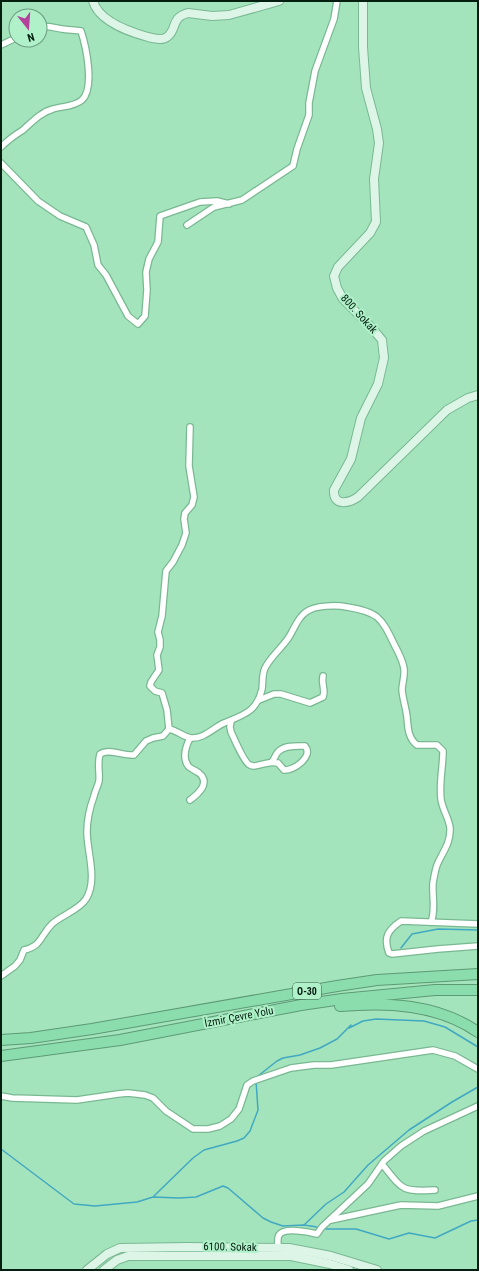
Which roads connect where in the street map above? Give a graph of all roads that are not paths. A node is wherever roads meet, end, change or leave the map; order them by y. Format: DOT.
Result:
graph roads {
  1 [pos="93,1"];
  2 [pos="279,1"];
  3 [pos="337,1"];
  4 [pos="363,1"];
  5 [pos="48,26"];
  6 [pos="1,147"];
  7 [pos="1,163"];
  8 [pos="229,204"];
  9 [pos="187,225"];
  10 [pos="478,395"];
  11 [pos="190,427"];
  12 [pos="323,676"];
  13 [pos="259,700"];
  14 [pos="231,721"];
  15 [pos="169,728"];
  16 [pos="190,738"];
  17 [pos="272,762"];
  18 [pos="190,800"];
  19 [pos="431,922"];
  20 [pos="478,924"];
  21 [pos="478,946"];
  22 [pos="478,974"];
  23 [pos="1,976"];
  24 [pos="478,990"];
  25 [pos="219,1021"];
  26 [pos="478,1032"];
  27 [pos="1,1040"];
  28 [pos="1,1056"];
  29 [pos="478,1069"];
  30 [pos="1,1096"];
  31 [pos="478,1106"];
  32 [pos="382,1164"];
  33 [pos="435,1190"];
  34 [pos="478,1196"];
  35 [pos="330,1221"];
  36 [pos="277,1252"];
  37 [pos="87,1270"];
  38 [pos="104,1270"];
  39 [pos="349,1270"];
  40 [pos="377,1270"];
  1 -- 2 [label="street"];
  3 -- 8 [label="street"];
  4 -- 10 [label="street, 800. Sokak"];
  5 -- 6 [label="street"];
  7 -- 8 [label="street"];
  8 -- 9 [label="street"];
  11 -- 15 [label="street"];
  12 -- 13 [label="street"];
  13 -- 14 [label="street"];
  13 -- 19 [label="street"];
  14 -- 16 [label="street"];
  14 -- 17 [label="street"];
  15 -- 16 [label="street"];
  15 -- 23 [label="street"];
  16 -- 18 [label="street"];
  17 -- 17 [label="street"];
  19 -- 20 [label="street"];
  19 -- 21 [label="street"];
  22 -- 27 [label="highway, İzmir Çevre Yolu / O-30"];
  24 -- 25 [label="highway, İzmir Çevre Yolu / O-30"];
  25 -- 26 [label="highway"];
  25 -- 28 [label="highway, İzmir Çevre Yolu / O-30"];
  29 -- 30 [label="street"];
  31 -- 32 [label="street"];
  32 -- 33 [label="street"];
  32 -- 35 [label="street"];
  34 -- 35 [label="street"];
  35 -- 36 [label="street"];
  36 -- 37 [label="street, 6100. Sokak"];
  36 -- 38 [label="street, 6100. Sokak"];
  36 -- 39 [label="street, 6100. Sokak"];
  36 -- 40 [label="street, 6100. Sokak"];
}
